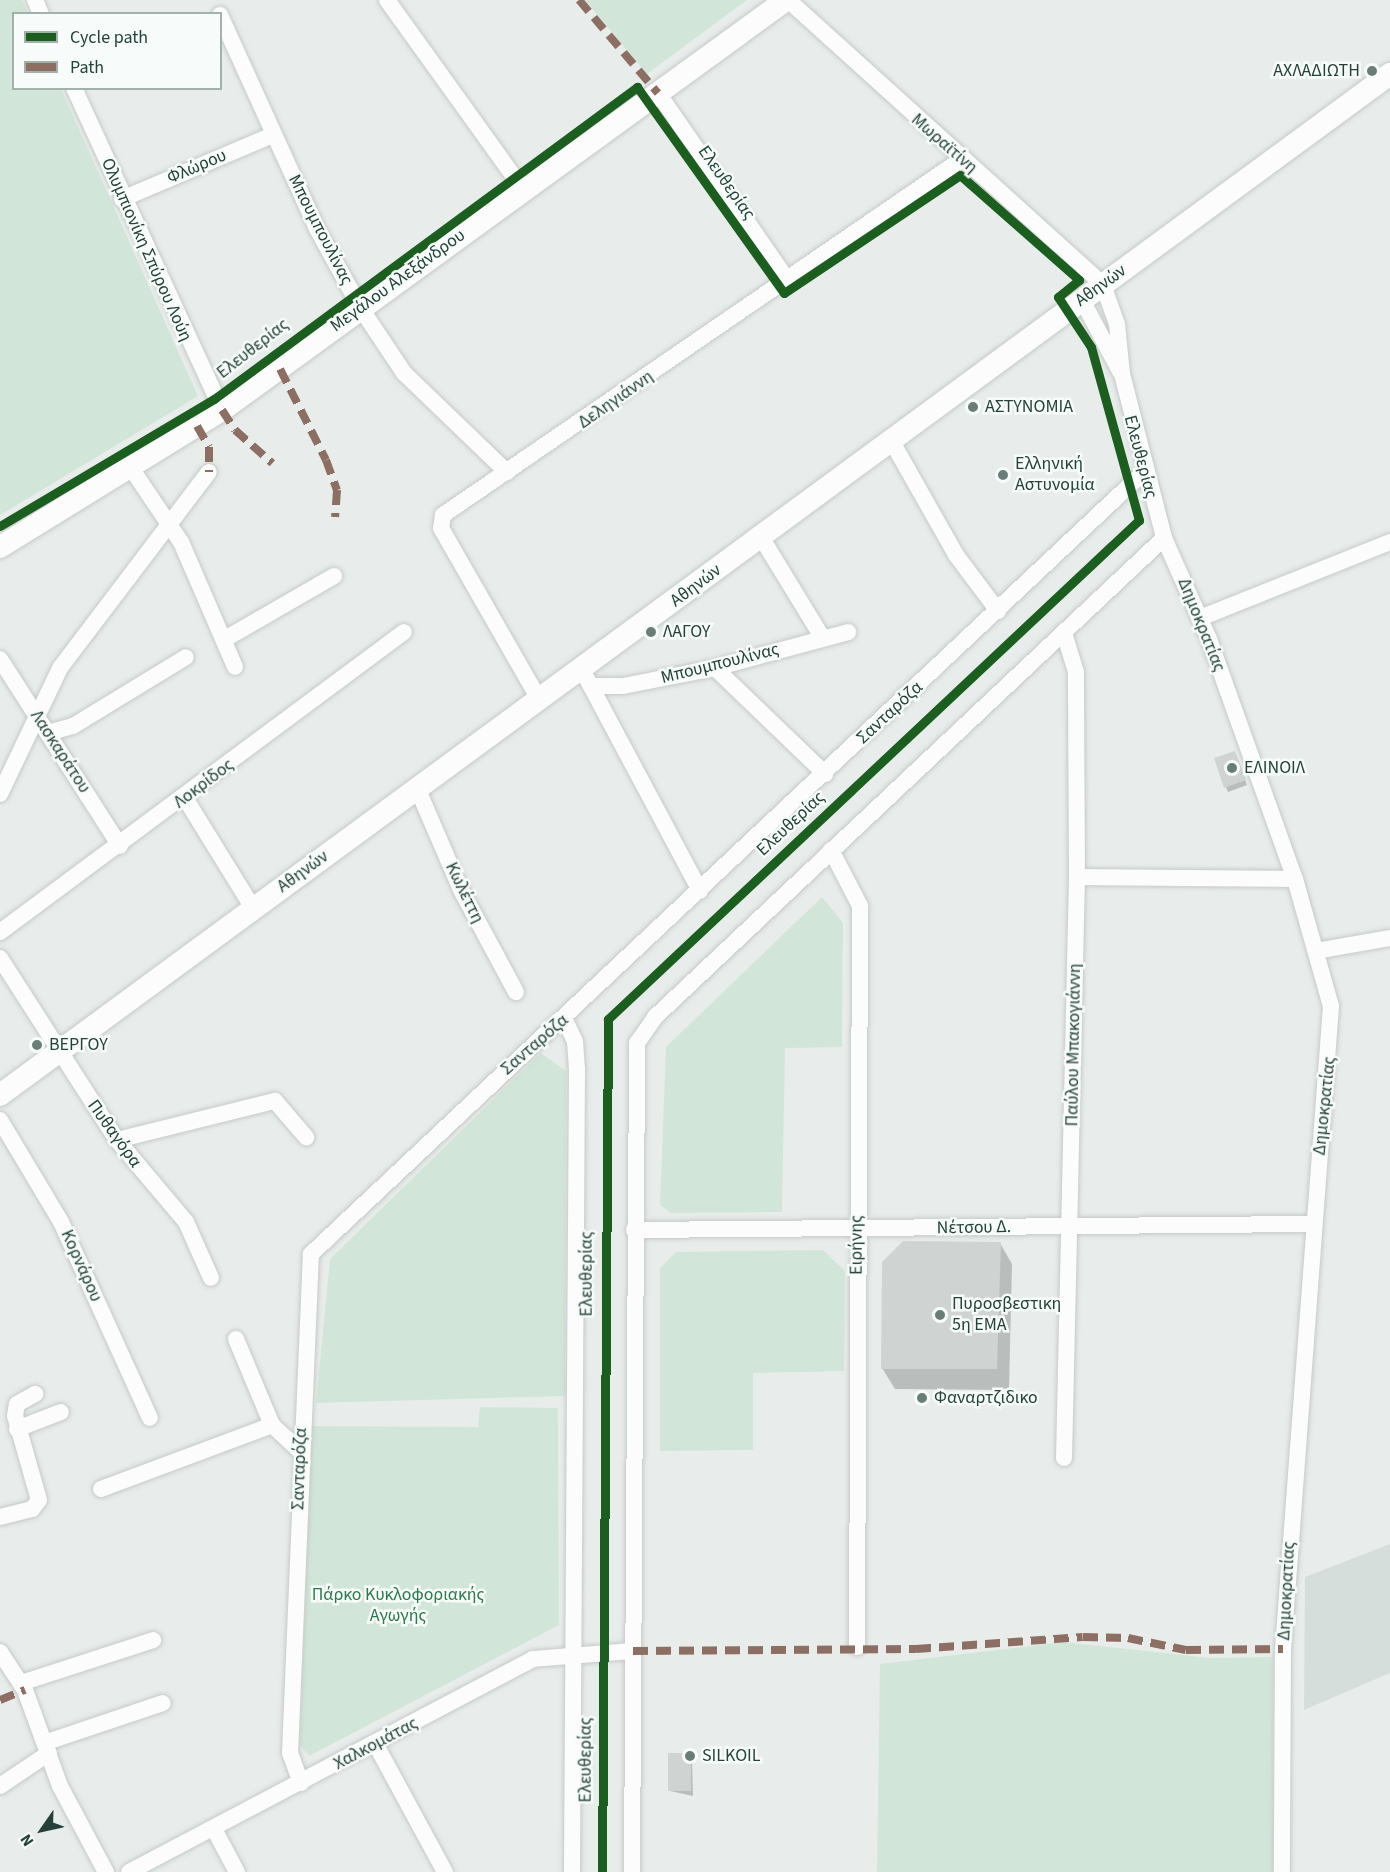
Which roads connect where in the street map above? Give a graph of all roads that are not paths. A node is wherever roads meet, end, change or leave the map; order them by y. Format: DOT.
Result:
graph roads {
  1 [pos="387,0"];
  2 [pos="787,0"];
  3 [pos="222,19"];
  4 [pos="1390,74"];
  5 [pos="75,90"];
  6 [pos="658,93"];
  7 [pos="273,135"];
  8 [pos="962,159"];
  9 [pos="524,190"];
  10 [pos="122,198"];
  11 [pos="788,281"];
  12 [pos="1103,285"];
  13 [pos="1082,300"];
  14 [pos="360,307"];
  15 [pos="1122,374"];
  16 [pos="222,410"];
  17 [pos="891,440"];
  18 [pos="131,468"];
  19 [pos="1146,470"];
  20 [pos="208,472"];
  21 [pos="507,472"];
  22 [pos="169,522"];
  23 [pos="761,537"];
  24 [pos="1164,538"];
  25 [pos="1390,542"];
  26 [pos="0,547"];
  27 [pos="334,576"];
  28 [pos="998,611"];
  29 [pos="1200,618"];
  30 [pos="404,632"];
  31 [pos="848,632"];
  32 [pos="1064,633"];
  33 [pos="822,637"];
  34 [pos="225,639"];
  35 [pos="186,657"];
  36 [pos="0,659"];
  37 [pos="235,667"];
  38 [pos="715,668"];
  39 [pos="586,678"];
  40 [pos="540,701"];
  41 [pos="35,713"];
  42 [pos="48,733"];
  43 [pos="825,774"];
  44 [pos="418,790"];
  45 [pos="0,794"];
  46 [pos="185,798"];
  47 [pos="120,846"];
  48 [pos="831,850"];
  49 [pos="1077,877"];
  50 [pos="1295,879"];
  51 [pos="700,891"];
  52 [pos="253,908"];
  53 [pos="0,932"];
  54 [pos="1390,938"];
  55 [pos="1316,951"];
  56 [pos="0,958"];
  57 [pos="516,992"];
  58 [pos="565,1020"];
  59 [pos="57,1053"];
  60 [pos="0,1095"];
  61 [pos="0,1120"];
  62 [pos="306,1137"];
  63 [pos="117,1140"];
  64 [pos="1314,1224"];
  65 [pos="1071,1227"];
  66 [pos="857,1229"];
  67 [pos="634,1230"];
  68 [pos="211,1278"];
  69 [pos="236,1339"];
  70 [pos="35,1394"];
  71 [pos="61,1412"];
  72 [pos="150,1418"];
  73 [pos="272,1425"];
  74 [pos="11,1427"];
  75 [pos="300,1451"];
  76 [pos="1064,1458"];
  77 [pos="101,1490"];
  78 [pos="0,1517"];
  79 [pos="153,1640"];
  80 [pos="857,1647"];
  81 [pos="633,1651"];
  82 [pos="0,1652"];
  83 [pos="575,1653"];
  84 [pos="21,1683"];
  85 [pos="163,1703"];
  86 [pos="376,1744"];
  87 [pos="48,1748"];
  88 [pos="301,1783"];
  89 [pos="0,1786"];
  90 [pos="214,1829"];
  91 [pos="106,1872"];
  92 [pos="129,1872"];
  93 [pos="237,1872"];
  94 [pos="445,1872"];
  95 [pos="572,1872"];
  96 [pos="632,1872"];
  97 [pos="1282,1872"];
  1 -- 9 [label="street"];
  2 -- 6 [label="main road, Μεγάλου Αλεξάνδρου"];
  2 -- 8 [label="street, Μωραϊτίνη"];
  3 -- 7 [label="street, Μπουμπουλίνας"];
  4 -- 12 [label="main road, Αθηνών"];
  5 -- 10 [label="street, Ολυμπιονίκη Σπύρου Λούη"];
  6 -- 9 [label="main road, Μεγάλου Αλεξάνδρου"];
  6 -- 11 [label="street"];
  7 -- 10 [label="street, Φλώρου"];
  7 -- 14 [label="street, Μπουμπουλίνας"];
  8 -- 11 [label="street, Δεληγιάννη"];
  8 -- 12 [label="street, Μωραϊτίνη"];
  9 -- 14 [label="main road, Μεγάλου Αλεξάνδρου"];
  10 -- 16 [label="street, Ολυμπιονίκη Σπύρου Λούη"];
  11 -- 21 [label="street, Δεληγιάννη"];
  12 -- 13 [label="main road, Αθηνών"];
  12 -- 15 [label="street, Δημοκρατίας"];
  13 -- 15 [label="street, Δημοκρατίας"];
  13 -- 17 [label="main road, Αθηνών"];
  14 -- 16 [label="main road, Μεγάλου Αλεξάνδρου"];
  14 -- 21 [label="street, Μπουμπουλίνας"];
  15 -- 19 [label="street, Δημοκρατίας"];
  16 -- 18 [label="main road, Μεγάλου Αλεξάνδρου"];
  17 -- 23 [label="main road, Αθηνών"];
  17 -- 28 [label="street"];
  18 -- 22 [label="street"];
  18 -- 26 [label="main road, Μεγάλου Αλεξάνδρου"];
  19 -- 24 [label="street, Δημοκρατίας"];
  19 -- 28 [label="street, Σανταρόζα"];
  20 -- 22 [label="street"];
  21 -- 40 [label="street, Δεληγιάννη"];
  22 -- 34 [label="street"];
  22 -- 41 [label="street"];
  23 -- 33 [label="street"];
  23 -- 39 [label="main road, Αθηνών"];
  24 -- 29 [label="street, Δημοκρατίας"];
  24 -- 32 [label="street"];
  25 -- 29 [label="street"];
  27 -- 34 [label="street"];
  28 -- 43 [label="street, Σανταρόζα"];
  29 -- 50 [label="street, Δημοκρατίας"];
  30 -- 46 [label="street, Λοκρίδος"];
  31 -- 33 [label="street, Μπουμπουλίνας"];
  32 -- 48 [label="street"];
  32 -- 49 [label="street, Παύλου Μπακογιάννη"];
  33 -- 38 [label="street, Μπουμπουλίνας"];
  34 -- 37 [label="street"];
  35 -- 42 [label="street"];
  36 -- 41 [label="street, Λασκαράτου"];
  38 -- 39 [label="street, Μπουμπουλίνας"];
  38 -- 43 [label="street"];
  39 -- 40 [label="main road, Αθηνών"];
  39 -- 51 [label="street"];
  40 -- 44 [label="main road, Αθηνών"];
  41 -- 42 [label="street, Λασκαράτου"];
  41 -- 45 [label="street"];
  42 -- 47 [label="street, Λασκαράτου"];
  43 -- 51 [label="street, Σανταρόζα"];
  44 -- 52 [label="main road, Αθηνών"];
  44 -- 57 [label="street, Κωλέττη"];
  46 -- 47 [label="street, Λοκρίδος"];
  46 -- 52 [label="street"];
  47 -- 53 [label="street, Λοκρίδος"];
  48 -- 66 [label="street, Ειρήνης"];
  48 -- 67 [label="street"];
  49 -- 50 [label="street"];
  49 -- 65 [label="street, Παύλου Μπακογιάννη"];
  50 -- 55 [label="street, Δημοκρατίας"];
  51 -- 58 [label="street, Σανταρόζα"];
  52 -- 59 [label="main road, Αθηνών"];
  54 -- 55 [label="street"];
  55 -- 64 [label="street, Δημοκρατίας"];
  56 -- 59 [label="street, Πυθαγόρα"];
  58 -- 75 [label="street, Σανταρόζα"];
  58 -- 83 [label="street, Ελευθερίας"];
  59 -- 60 [label="main road, Αθηνών"];
  59 -- 63 [label="street, Πυθαγόρα"];
  61 -- 72 [label="street, Κορνάρου"];
  62 -- 63 [label="street"];
  63 -- 68 [label="street, Πυθαγόρα"];
  64 -- 65 [label="street, Νέτσου Δ."];
  64 -- 97 [label="street, Δημοκρατίας"];
  65 -- 66 [label="street, Νέτσου Δ."];
  65 -- 76 [label="street, Παύλου Μπακογιάννη"];
  66 -- 67 [label="street, Νέτσου Δ."];
  66 -- 80 [label="street, Ειρήνης"];
  67 -- 81 [label="street"];
  69 -- 73 [label="street"];
  70 -- 74 [label="street"];
  71 -- 74 [label="street"];
  73 -- 75 [label="street"];
  73 -- 77 [label="street"];
  74 -- 78 [label="street"];
  75 -- 88 [label="street, Σανταρόζα"];
  79 -- 84 [label="street"];
  81 -- 83 [label="street, Χαλκομάτας"];
  81 -- 96 [label="street"];
  82 -- 84 [label="street"];
  83 -- 86 [label="street, Χαλκομάτας"];
  83 -- 95 [label="street, Ελευθερίας"];
  84 -- 87 [label="street"];
  85 -- 87 [label="street"];
  86 -- 88 [label="street, Χαλκομάτας"];
  86 -- 94 [label="street"];
  87 -- 89 [label="street"];
  87 -- 91 [label="street"];
  88 -- 90 [label="street, Χαλκομάτας"];
  90 -- 92 [label="street, Χαλκομάτας"];
  90 -- 93 [label="street"];
}
